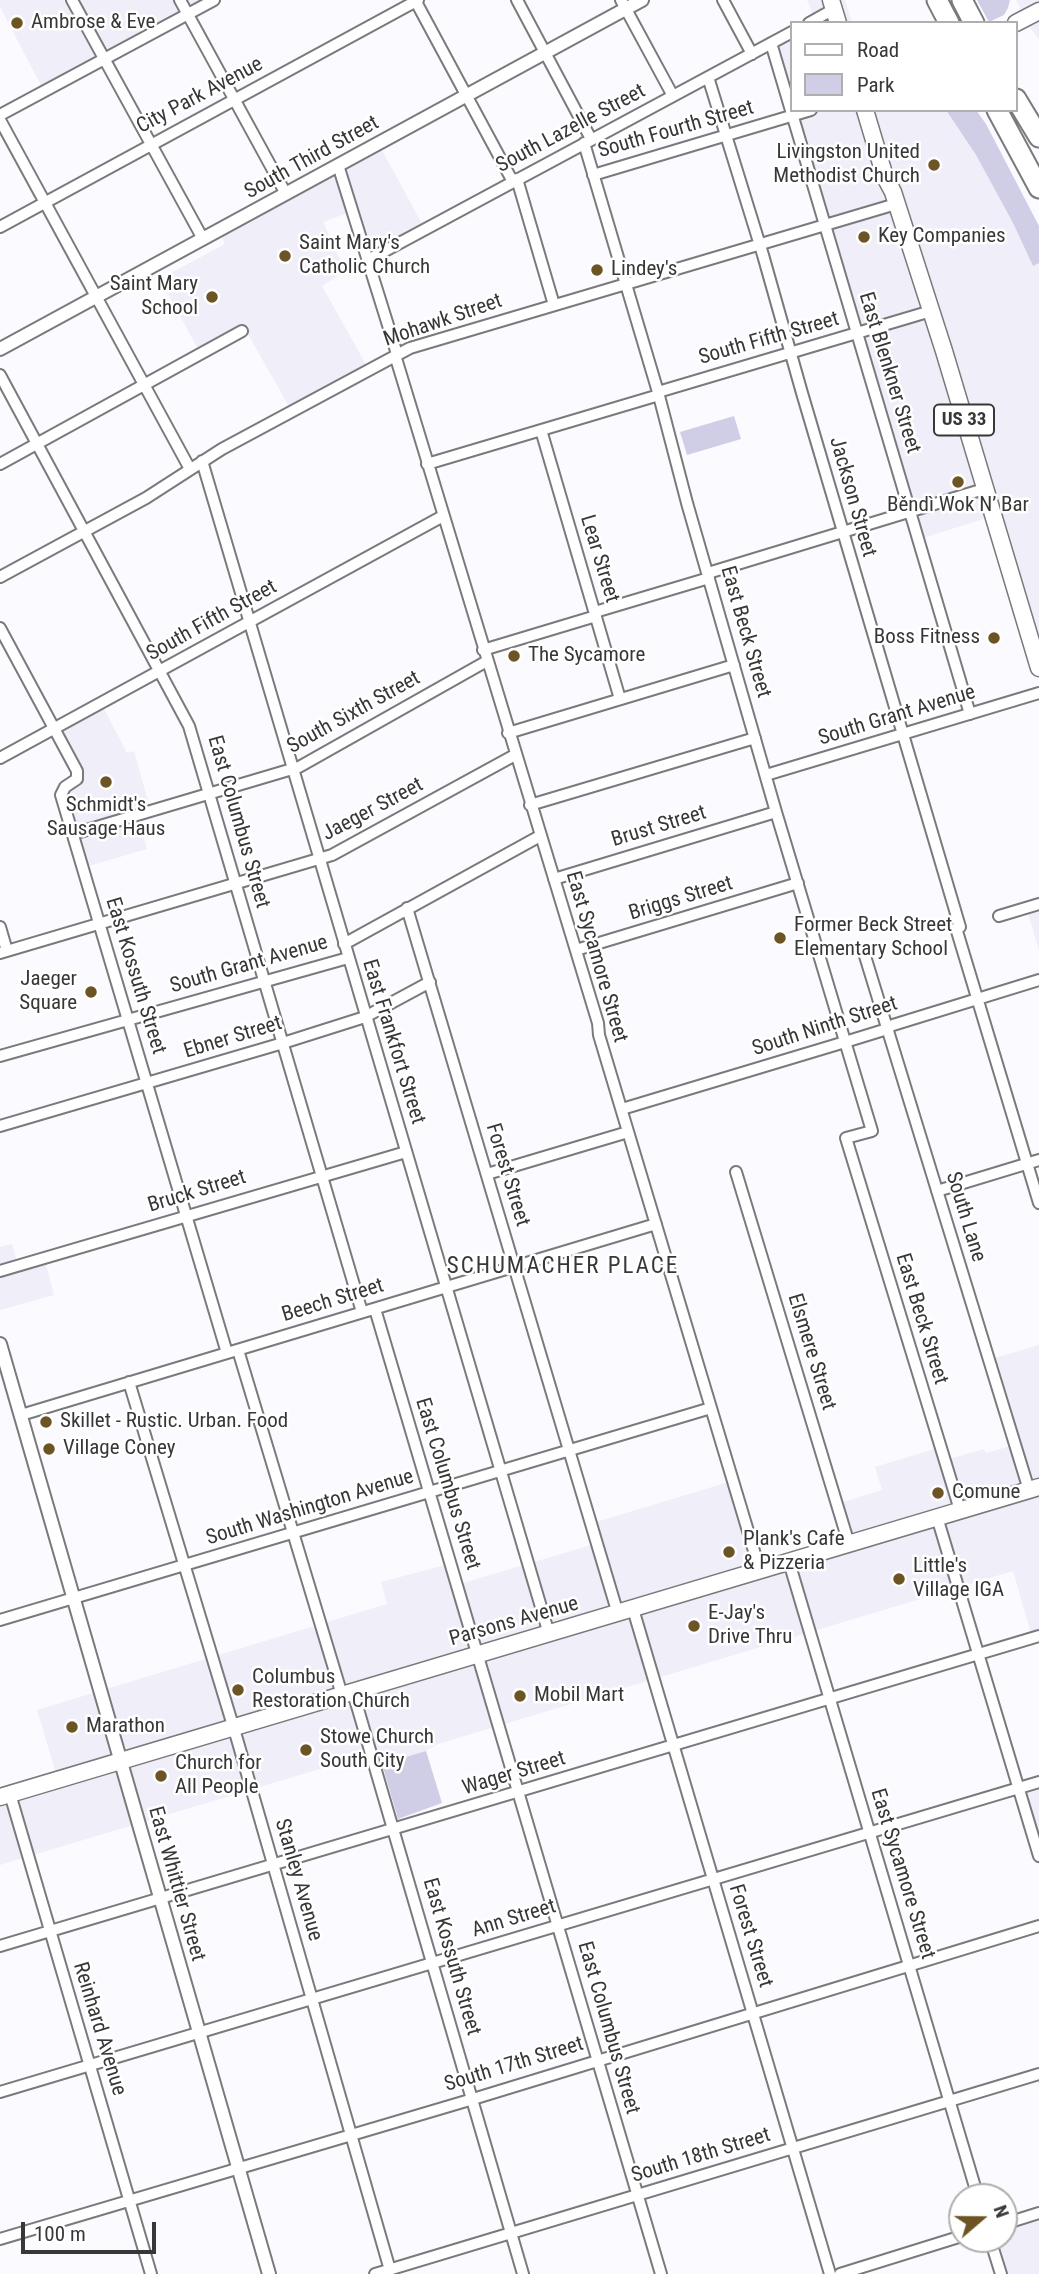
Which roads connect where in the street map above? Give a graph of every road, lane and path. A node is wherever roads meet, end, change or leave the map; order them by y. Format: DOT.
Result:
graph roads {
  1 [pos="72,0"];
  2 [pos="180,0"];
  3 [pos="214,0"];
  4 [pos="416,0"];
  5 [pos="517,0"];
  6 [pos="642,0"];
  7 [pos="723,0"];
  8 [pos="937,0"];
  9 [pos="962,0"];
  10 [pos="623,5"];
  11 [pos="835,8"];
  12 [pos="1035,11"];
  13 [pos="188,14"];
  14 [pos="812,21"];
  15 [pos="948,21"];
  16 [pos="973,21"];
  17 [pos="1018,22"];
  18 [pos="790,33"];
  19 [pos="771,43"];
  20 [pos="545,53"];
  21 [pos="752,54"];
  22 [pos="104,59"];
  23 [pos="708,77"];
  24 [pos="466,95"];
  25 [pos="673,96"];
  26 [pos="234,99"];
  27 [pos="1018,102"];
  28 [pos="790,106"];
  29 [pos="792,112"];
  30 [pos="805,112"];
  31 [pos="866,112"];
  32 [pos="875,112"];
  33 [pos="998,112"];
  34 [pos="793,116"];
  35 [pos="0,117"];
  36 [pos="726,135"];
  37 [pos="1039,136"];
  38 [pos="588,141"];
  39 [pos="151,145"];
  40 [pos="338,165"];
  41 [pos="593,175"];
  42 [pos="515,181"];
  43 [pos="1039,188"];
  44 [pos="286,194"];
  45 [pos="895,198"];
  46 [pos="45,202"];
  47 [pos="825,225"];
  48 [pos="0,227"];
  49 [pos="202,240"];
  50 [pos="760,244"];
  51 [pos="368,260"];
  52 [pos="626,283"];
  53 [pos="96,296"];
  54 [pos="554,305"];
  55 [pos="930,311"];
  56 [pos="242,331"];
  57 [pos="857,334"];
  58 [pos="0,349"];
  59 [pos="790,353"];
  60 [pos="396,355"];
  61 [pos="0,374"];
  62 [pos="144,385"];
  63 [pos="658,394"];
  64 [pos="541,430"];
  65 [pos="37,443"];
  66 [pos="202,461"];
  67 [pos="0,464"];
  68 [pos="426,464"];
  69 [pos="191,468"];
  70 [pos="984,489"];
  71 [pos="910,512"];
  72 [pos="443,516"];
  73 [pos="85,531"];
  74 [pos="843,532"];
  75 [pos="708,575"];
  76 [pos="0,578"];
  77 [pos="596,614"];
  78 [pos="249,623"];
  79 [pos="0,628"];
  80 [pos="485,656"];
  81 [pos="734,665"];
  82 [pos="1039,668"];
  83 [pos="160,671"];
  84 [pos="1039,693"];
  85 [pos="620,699"];
  86 [pos="970,714"];
  87 [pos="54,729"];
  88 [pos="508,733"];
  89 [pos="903,734"];
  90 [pos="755,738"];
  91 [pos="515,755"];
  92 [pos="0,758"];
  93 [pos="292,769"];
  94 [pos="766,775"];
  95 [pos="209,794"];
  96 [pos="530,805"];
  97 [pos="776,812"];
  98 [pos="74,834"];
  99 [pos="540,836"];
  100 [pos="318,859"];
  101 [pos="554,879"];
  102 [pos="798,883"];
  103 [pos="235,884"];
  104 [pos="1039,904"];
  105 [pos="407,908"];
  106 [pos="999,916"];
  107 [pos="100,924"];
  108 [pos="0,927"];
  109 [pos="344,944"];
  110 [pos="576,950"];
  111 [pos="4,952"];
  112 [pos="865,956"];
  113 [pos="348,958"];
  114 [pos="1039,979"];
  115 [pos="264,982"];
  116 [pos="429,982"];
  117 [pos="978,999"];
  118 [pos="365,1017"];
  119 [pos="128,1020"];
  120 [pos="887,1027"];
  121 [pos="845,1042"];
  122 [pos="283,1043"];
  123 [pos="0,1056"];
  124 [pos="147,1083"];
  125 [pos="622,1109"];
  126 [pos="0,1126"];
  127 [pos="628,1132"];
  128 [pos="406,1152"];
  129 [pos="1039,1160"];
  130 [pos="1027,1164"];
  131 [pos="736,1172"];
  132 [pos="487,1174"];
  133 [pos="322,1177"];
  134 [pos="937,1191"];
  135 [pos="1039,1203"];
  136 [pos="186,1216"];
  137 [pos="656,1224"];
  138 [pos="515,1267"];
  139 [pos="0,1271"];
  140 [pos="445,1287"];
  141 [pos="375,1309"];
  142 [pos="362,1312"];
  143 [pos="0,1344"];
  144 [pos="232,1351"];
  145 [pos="129,1382"];
  146 [pos="711,1408"];
  147 [pos="21,1415"];
  148 [pos="570,1450"];
  149 [pos="500,1471"];
  150 [pos="1034,1488"];
  151 [pos="429,1492"];
  152 [pos="960,1510"];
  153 [pos="937,1517"];
  154 [pos="292,1533"];
  155 [pos="849,1544"];
  156 [pos="789,1562"];
  157 [pos="184,1566"];
  158 [pos="760,1571"];
  159 [pos="74,1598"];
  160 [pos="626,1611"];
  161 [pos="0,1620"];
  162 [pos="549,1634"];
  163 [pos="1039,1636"];
  164 [pos="979,1654"];
  165 [pos="478,1655"];
  166 [pos="348,1694"];
  167 [pos="830,1699"];
  168 [pos="233,1728"];
  169 [pos="673,1746"];
  170 [pos="120,1762"];
  171 [pos="1039,1782"];
  172 [pos="1019,1788"];
  173 [pos="518,1793"];
  174 [pos="5,1796"];
  175 [pos="394,1830"];
  176 [pos="870,1833"];
  177 [pos="1039,1856"];
  178 [pos="274,1865"];
  179 [pos="713,1880"];
  180 [pos="160,1899"];
  181 [pos="558,1926"];
  182 [pos="1039,1926"];
  183 [pos="50,1932"];
  184 [pos="0,1946"];
  185 [pos="433,1963"];
  186 [pos="909,1966"];
  187 [pos="312,2000"];
  188 [pos="752,2013"];
  189 [pos="199,2033"];
  190 [pos="597,2060"];
  191 [pos="91,2065"];
  192 [pos="1039,2074"];
  193 [pos="0,2092"];
  194 [pos="472,2099"];
  195 [pos="949,2101"];
  196 [pos="351,2135"];
  197 [pos="792,2148"];
  198 [pos="238,2168"];
  199 [pos="974,2183"];
  200 [pos="637,2195"];
  201 [pos="129,2200"];
  202 [pos="1039,2213"];
  203 [pos="1018,2220"];
  204 [pos="511,2234"];
  205 [pos="0,2239"];
  206 [pos="948,2240"];
  207 [pos="994,2253"];
  208 [pos="390,2270"];
  209 [pos="151,2274"];
  210 [pos="269,2274"];
  211 [pos="375,2274"];
  212 [pos="523,2274"];
  213 [pos="661,2274"];
  214 [pos="830,2274"];
  215 [pos="840,2274"];
  216 [pos="1001,2274"];
  1 -- 22 [label="street"];
  2 -- 13 [label="street"];
  3 -- 13 [label="street"];
  4 -- 24 [label="street"];
  4 -- 26 [label="street, City Park Avenue"];
  5 -- 20 [label="street, East Beck Street"];
  6 -- 10 [label="street, South Third Street"];
  7 -- 21 [label="street"];
  8 -- 15 [label="highway"];
  9 -- 16 [label="highway"];
  10 -- 20 [label="street, South Third Street"];
  10 -- 25 [label="street"];
  11 -- 14 [label="street"];
  12 -- 17 [label="main road"];
  13 -- 22 [label="street"];
  13 -- 26 [label="street"];
  18 -- 19 [label="street, South Lazelle Street"];
  19 -- 21 [label="street, South Lazelle Street"];
  19 -- 28 [label="street, East Blenkner Street"];
  20 -- 24 [label="street, South Third Street"];
  20 -- 38 [label="street, East Beck Street"];
  21 -- 23 [label="street, South Lazelle Street"];
  22 -- 35 [label="street"];
  22 -- 39 [label="street"];
  23 -- 25 [label="street, South Lazelle Street"];
  23 -- 36 [label="street, Jackson Street"];
  24 -- 40 [label="street, South Third Street"];
  24 -- 42 [label="street"];
  25 -- 38 [label="street, South Lazelle Street"];
  26 -- 39 [label="street, City Park Avenue"];
  26 -- 44 [label="street"];
  27 -- 37 [label="highway"];
  29 -- 34 [label="street, East Blenkner Street"];
  30 -- 34 [label="street, South Fourth Street"];
  31 -- 45 [label="main road, US 33"];
  32 -- 45 [label="main road, US 33"];
  33 -- 43 [label="highway"];
  34 -- 36 [label="street, South Fourth Street"];
  34 -- 47 [label="street, East Blenkner Street"];
  35 -- 46 [label="street"];
  36 -- 41 [label="street, South Fourth Street"];
  36 -- 50 [label="street, Jackson Street"];
  38 -- 41 [label="street, East Beck Street"];
  38 -- 42 [label="street, South Lazelle Street"];
  39 -- 46 [label="street, City Park Avenue"];
  39 -- 49 [label="street"];
  40 -- 44 [label="street, South Third Street"];
  40 -- 51 [label="street, East Sycamore Street"];
  41 -- 52 [label="street, East Beck Street"];
  42 -- 51 [label="street, South Lazelle Street"];
  42 -- 54 [label="street"];
  44 -- 49 [label="street, South Third Street"];
  45 -- 47 [label="street, Mohawk Street"];
  45 -- 55 [label="main road, US 33"];
  46 -- 48 [label="street, City Park Avenue"];
  46 -- 53 [label="street"];
  47 -- 50 [label="street, Mohawk Street"];
  47 -- 57 [label="street, East Blenkner Street"];
  49 -- 53 [label="street, South Third Street"];
  50 -- 52 [label="street, Mohawk Street"];
  50 -- 59 [label="street, Jackson Street"];
  51 -- 60 [label="street, East Sycamore Street"];
  52 -- 54 [label="street, Mohawk Street"];
  52 -- 63 [label="street, East Beck Street"];
  53 -- 58 [label="street, South Third Street"];
  53 -- 62 [label="street"];
  54 -- 60 [label="street, Mohawk Street"];
  55 -- 57 [label="street, South Fifth Street"];
  55 -- 70 [label="main road, US 33"];
  56 -- 62 [label="street"];
  57 -- 59 [label="street, South Fifth Street"];
  57 -- 71 [label="street, East Blenkner Street"];
  59 -- 63 [label="street, South Fifth Street"];
  59 -- 74 [label="street, Jackson Street"];
  60 -- 66 [label="street, Mohawk Street"];
  60 -- 68 [label="street, East Sycamore Street"];
  61 -- 65 [label="street, East Columbus Street"];
  62 -- 65 [label="street"];
  62 -- 69 [label="street"];
  63 -- 64 [label="street, South Fifth Street"];
  63 -- 75 [label="street, East Beck Street"];
  64 -- 68 [label="street, South Fifth Street"];
  64 -- 77 [label="street, Lear Street"];
  65 -- 67 [label="street"];
  65 -- 73 [label="street, East Columbus Street"];
  66 -- 69 [label="street, Mohawk Street"];
  66 -- 78 [label="street, East Frankfort Street"];
  68 -- 72 [label="street, East Sycamore Street"];
  69 -- 73 [label="street, Mohawk Street"];
  70 -- 71 [label="street, South Sixth Street"];
  70 -- 82 [label="main road, US 33"];
  71 -- 74 [label="street, South Sixth Street"];
  71 -- 86 [label="street, East Blenkner Street"];
  72 -- 78 [label="street, South Fifth Street"];
  72 -- 80 [label="street, East Sycamore Street"];
  73 -- 76 [label="street, Mohawk Street"];
  73 -- 83 [label="street, East Columbus Street"];
  74 -- 75 [label="street, South Sixth Street"];
  74 -- 89 [label="street, Jackson Street"];
  75 -- 77 [label="street, South Sixth Street"];
  75 -- 81 [label="street, East Beck Street"];
  77 -- 80 [label="street, South Sixth Street"];
  77 -- 85 [label="street, Lear Street"];
  78 -- 83 [label="street, South Fifth Street"];
  78 -- 93 [label="street, East Frankfort Street"];
  79 -- 87 [label="street, East Kossuth Street"];
  80 -- 88 [label="street, East Sycamore Street"];
  80 -- 93 [label="street, South Sixth Street"];
  81 -- 85 [label="street"];
  81 -- 90 [label="street, East Beck Street"];
  83 -- 87 [label="street, South Fifth Street"];
  83 -- 95 [label="street, East Columbus Street"];
  84 -- 86 [label="street, South Grant Avenue"];
  85 -- 88 [label="street"];
  86 -- 89 [label="street, South Grant Avenue"];
  87 -- 92 [label="street, South Fifth Street"];
  87 -- 98 [label="street, East Kossuth Street"];
  88 -- 91 [label="street, East Sycamore Street"];
  89 -- 94 [label="street, South Grant Avenue"];
  89 -- 117 [label="street, Jackson Street"];
  90 -- 94 [label="street, East Beck Street"];
  90 -- 96 [label="street"];
  91 -- 96 [label="street, East Sycamore Street"];
  91 -- 100 [label="street, Jaeger Street"];
  93 -- 95 [label="street, South Sixth Street"];
  93 -- 100 [label="street, East Frankfort Street"];
  94 -- 97 [label="street, East Beck Street"];
  95 -- 98 [label="street, South Sixth Street"];
  95 -- 103 [label="street, East Columbus Street"];
  96 -- 99 [label="street, East Sycamore Street"];
  97 -- 101 [label="street, Brust Street"];
  97 -- 102 [label="street, East Beck Street"];
  98 -- 107 [label="street, East Kossuth Street"];
  99 -- 101 [label="street, East Sycamore Street"];
  99 -- 105 [label="street, South Grant Avenue"];
  100 -- 103 [label="street, Jaeger Street"];
  100 -- 109 [label="street, East Frankfort Street"];
  101 -- 110 [label="street, East Sycamore Street"];
  102 -- 110 [label="street, Briggs Street"];
  102 -- 121 [label="street, East Beck Street"];
  103 -- 107 [label="street, Jaeger Street"];
  103 -- 115 [label="street, East Columbus Street"];
  104 -- 106 [label="street"];
  105 -- 109 [label="street, South Grant Avenue"];
  105 -- 116 [label="street, Forest Street"];
  107 -- 111 [label="street, Jaeger Street"];
  107 -- 119 [label="street, East Kossuth Street"];
  108 -- 111 [label="street"];
  109 -- 113 [label="street, East Frankfort Street"];
  110 -- 125 [label="street, East Sycamore Street"];
  112 -- 120 [label="street, South Lane"];
  113 -- 115 [label="street, South Grant Avenue"];
  113 -- 118 [label="street, East Frankfort Street"];
  114 -- 117 [label="street, South Ninth Street"];
  115 -- 119 [label="street, South Grant Avenue"];
  115 -- 122 [label="street, East Columbus Street"];
  116 -- 118 [label="street, Ebner Street"];
  116 -- 132 [label="street, Forest Street"];
  117 -- 120 [label="street, South Ninth Street"];
  117 -- 130 [label="street, Jackson Street"];
  118 -- 122 [label="street, Ebner Street"];
  118 -- 128 [label="street, East Frankfort Street"];
  119 -- 123 [label="street, South Grant Avenue"];
  119 -- 124 [label="street, East Kossuth Street"];
  120 -- 121 [label="street, South Ninth Street"];
  120 -- 134 [label="street, South Lane"];
  121 -- 125 [label="street, South Ninth Street"];
  121 -- 152 [label="street, East Beck Street"];
  122 -- 124 [label="street, Ebner Street"];
  122 -- 133 [label="street, East Columbus Street"];
  124 -- 126 [label="street, Ebner Street"];
  124 -- 136 [label="street, East Kossuth Street"];
  125 -- 127 [label="street, East Sycamore Street"];
  127 -- 132 [label="street"];
  127 -- 137 [label="street, East Sycamore Street"];
  128 -- 133 [label="street, Bruck Street"];
  128 -- 140 [label="street, East Frankfort Street"];
  129 -- 130 [label="street"];
  130 -- 134 [label="street"];
  130 -- 135 [label="street, Jackson Street"];
  131 -- 155 [label="street, Elsmere Street"];
  132 -- 138 [label="street, Forest Street"];
  133 -- 136 [label="street, Bruck Street"];
  133 -- 142 [label="street, East Columbus Street"];
  134 -- 150 [label="street, South Lane"];
  136 -- 139 [label="street, Bruck Street"];
  136 -- 144 [label="street, East Kossuth Street"];
  137 -- 138 [label="street, Beech Street"];
  137 -- 146 [label="street, East Sycamore Street"];
  138 -- 140 [label="street, Beech Street"];
  138 -- 148 [label="street, Forest Street"];
  140 -- 141 [label="street, Beech Street"];
  140 -- 149 [label="street, East Frankfort Street"];
  141 -- 142 [label="street, Beech Street"];
  141 -- 151 [label="street, East Columbus Street"];
  142 -- 144 [label="street, Beech Street"];
  143 -- 147 [label="street, East Whittier Street"];
  144 -- 145 [label="street, Beech Street"];
  144 -- 154 [label="street, East Kossuth Street"];
  145 -- 147 [label="street, Beech Street"];
  145 -- 157 [label="street, Stanley Avenue"];
  146 -- 148 [label="street, South Washington Avenue"];
  146 -- 158 [label="street, East Sycamore Street"];
  147 -- 159 [label="street, East Whittier Street"];
  148 -- 149 [label="street, South Washington Avenue"];
  148 -- 160 [label="street, Forest Street"];
  149 -- 151 [label="street, South Washington Avenue"];
  149 -- 162 [label="street, East Frankfort Street"];
  150 -- 152 [label="main road, Parsons Avenue"];
  151 -- 154 [label="street, South Washington Avenue"];
  151 -- 165 [label="street, East Columbus Street"];
  152 -- 153 [label="main road, Parsons Avenue"];
  153 -- 155 [label="main road, Parsons Avenue"];
  153 -- 164 [label="street"];
  154 -- 157 [label="street, South Washington Avenue"];
  154 -- 166 [label="street, East Kossuth Street"];
  155 -- 156 [label="main road, Parsons Avenue"];
  156 -- 158 [label="main road, Parsons Avenue"];
  156 -- 167 [label="street, East Sycamore Street"];
  157 -- 159 [label="street, South Washington Avenue"];
  157 -- 168 [label="street, Stanley Avenue"];
  158 -- 160 [label="main road, Parsons Avenue"];
  159 -- 161 [label="street, South Washington Avenue"];
  159 -- 170 [label="street, East Whittier Street"];
  160 -- 162 [label="main road, Parsons Avenue"];
  160 -- 169 [label="street, Forest Street"];
  162 -- 165 [label="main road, Parsons Avenue"];
  163 -- 164 [label="street, Wager Street"];
  164 -- 167 [label="street, Wager Street"];
  164 -- 172 [label="street"];
  165 -- 166 [label="main road, Parsons Avenue"];
  165 -- 173 [label="street, East Columbus Street"];
  166 -- 168 [label="main road, Parsons Avenue"];
  166 -- 175 [label="street, East Kossuth Street"];
  167 -- 169 [label="street, Wager Street"];
  167 -- 176 [label="street, East Sycamore Street"];
  168 -- 170 [label="main road, Parsons Avenue"];
  168 -- 178 [label="street, Stanley Avenue"];
  169 -- 173 [label="street, Wager Street"];
  169 -- 179 [label="street, Forest Street"];
  170 -- 174 [label="main road, Parsons Avenue"];
  170 -- 180 [label="street, East Whittier Street"];
  171 -- 172 [label="street, Ann Street"];
  172 -- 176 [label="street, Ann Street"];
  172 -- 177 [label="street"];
  173 -- 175 [label="street, Wager Street"];
  173 -- 181 [label="street, East Columbus Street"];
  174 -- 183 [label="street, Reinhard Avenue"];
  175 -- 178 [label="street, Wager Street"];
  175 -- 185 [label="street, East Kossuth Street"];
  176 -- 179 [label="street, Ann Street"];
  176 -- 186 [label="street, East Sycamore Street"];
  178 -- 180 [label="street, Wager Street"];
  178 -- 187 [label="street, Stanley Avenue"];
  179 -- 181 [label="street, Ann Street"];
  179 -- 188 [label="street, Forest Street"];
  180 -- 183 [label="street, Wager Street"];
  180 -- 189 [label="street, East Whittier Street"];
  181 -- 185 [label="street, Ann Street"];
  181 -- 190 [label="street, East Columbus Street"];
  182 -- 186 [label="street, South 17th Street"];
  183 -- 184 [label="street, Wager Street"];
  183 -- 191 [label="street, Reinhard Avenue"];
  185 -- 187 [label="street, Ann Street"];
  185 -- 194 [label="street, East Kossuth Street"];
  186 -- 188 [label="street, South 17th Street"];
  186 -- 195 [label="street, East Sycamore Street"];
  187 -- 189 [label="street, Ann Street"];
  187 -- 196 [label="street, Stanley Avenue"];
  188 -- 190 [label="street, South 17th Street"];
  188 -- 197 [label="street, Forest Street"];
  189 -- 191 [label="street, Ann Street"];
  189 -- 198 [label="street, East Whittier Street"];
  190 -- 194 [label="street, South 17th Street"];
  190 -- 200 [label="street, East Columbus Street"];
  191 -- 193 [label="street, Ann Street"];
  191 -- 201 [label="street, Reinhard Avenue"];
  192 -- 195 [label="street, South 18th Street"];
  194 -- 196 [label="street, South 17th Street"];
  194 -- 204 [label="street, East Kossuth Street"];
  195 -- 197 [label="street, South 18th Street"];
  195 -- 199 [label="street, East Sycamore Street"];
  196 -- 198 [label="street, South 17th Street"];
  196 -- 208 [label="street, Stanley Avenue"];
  197 -- 200 [label="street, South 18th Street"];
  197 -- 214 [label="street, Forest Street"];
  198 -- 201 [label="street, South 17th Street"];
  198 -- 210 [label="street, East Whittier Street"];
  200 -- 204 [label="street, South 18th Street"];
  200 -- 213 [label="street, East Columbus Street"];
  201 -- 205 [label="street, South 17th Street"];
  201 -- 209 [label="street, Reinhard Avenue"];
  202 -- 203 [label="street"];
  204 -- 208 [label="street, South 18th Street"];
  204 -- 212 [label="street, East Kossuth Street"];
  206 -- 215 [label="street"];
  207 -- 216 [label="street"];
  208 -- 211 [label="street, South 18th Street"];
}
